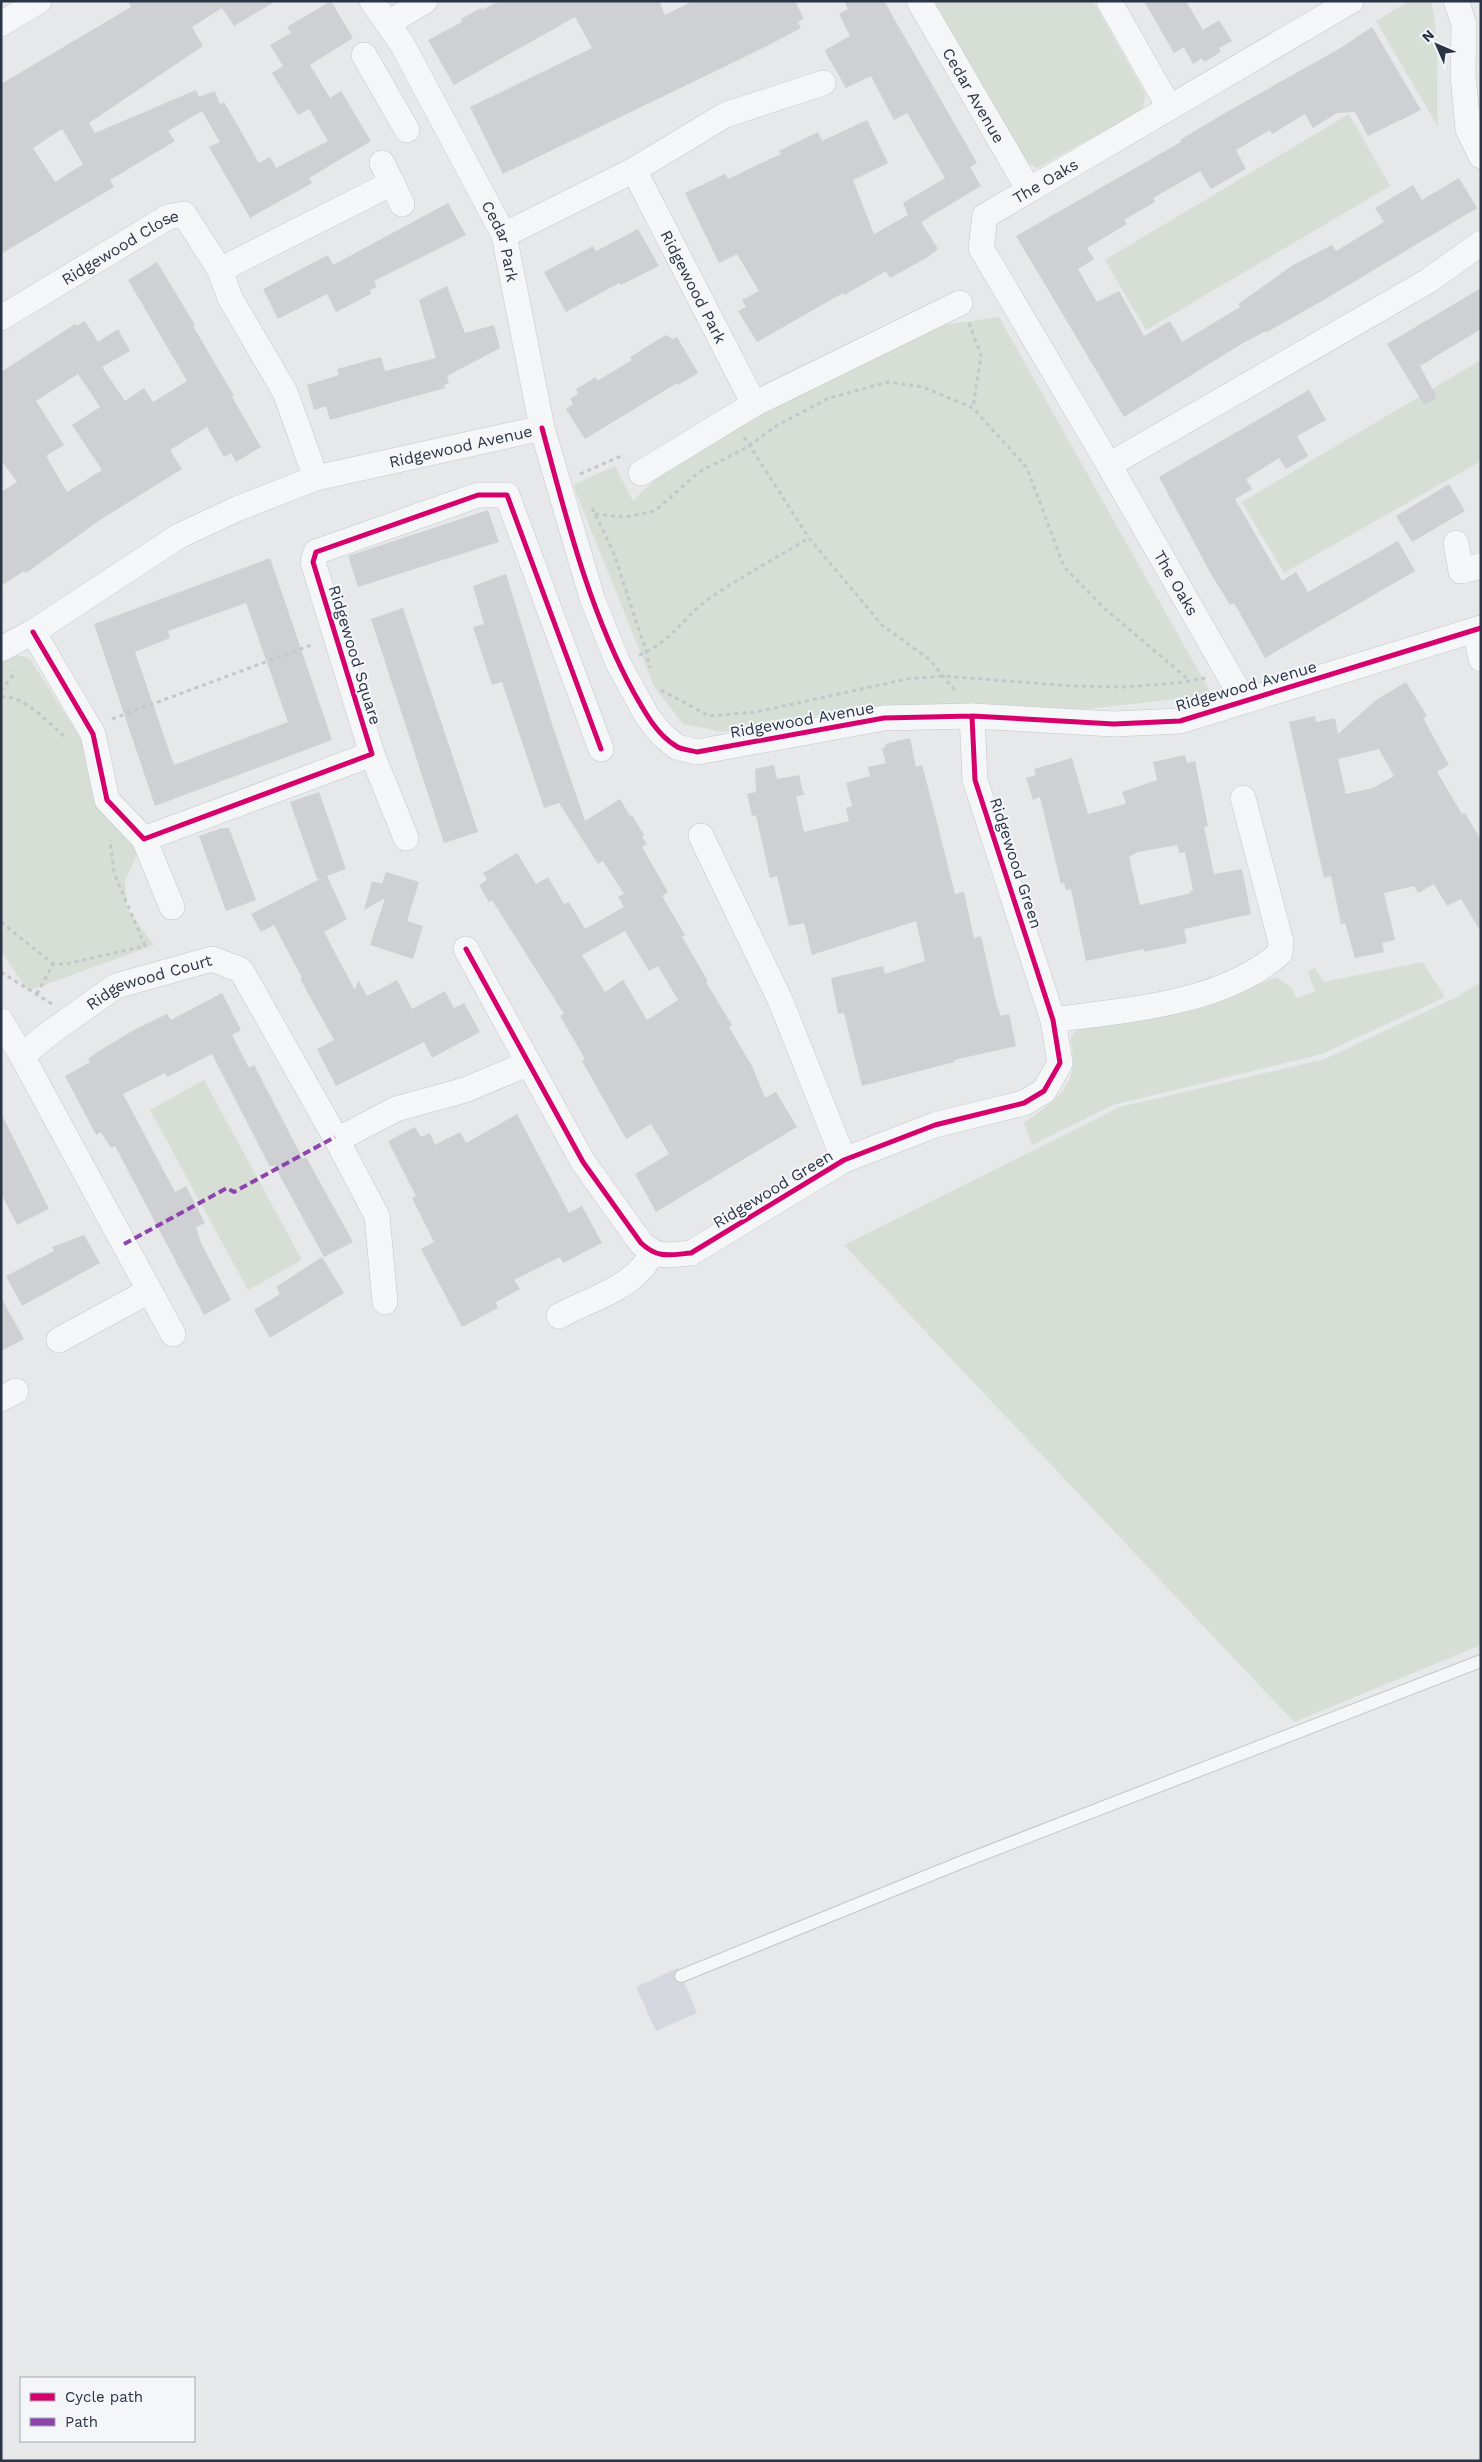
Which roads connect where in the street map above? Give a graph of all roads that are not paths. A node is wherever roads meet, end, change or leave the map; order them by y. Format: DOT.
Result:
graph roads {
  1 [pos="39,1"];
  2 [pos="372,1"];
  3 [pos="425,1"];
  4 [pos="919,1"];
  5 [pos="1109,1"];
  6 [pos="1351,1"];
  7 [pos="1456,1"];
  8 [pos="388,23"];
  9 [pos="1,24"];
  10 [pos="364,56"];
  11 [pos="417,71"];
  12 [pos="823,83"];
  13 [pos="385,92"];
  14 [pos="1169,108"];
  15 [pos="407,130"];
  16 [pos="1481,156"];
  17 [pos="634,170"];
  18 [pos="392,183"];
  19 [pos="1029,190"];
  20 [pos="504,235"];
  21 [pos="1481,243"];
  22 [pos="220,270"];
  23 [pos="960,303"];
  24 [pos="1,318"];
  25 [pos="754,404"];
  26 [pos="542,428"];
  27 [pos="1108,465"];
  28 [pos="641,473"];
  29 [pos="316,478"];
  30 [pos="1456,543"];
  31 [pos="1481,566"];
  32 [pos="1478,629"];
  33 [pos="32,632"];
  34 [pos="1,649"];
  35 [pos="1481,659"];
  36 [pos="1244,701"];
  37 [pos="972,716"];
  38 [pos="601,749"];
  39 [pos="372,754"];
  40 [pos="1243,798"];
  41 [pos="701,836"];
  42 [pos="406,838"];
  43 [pos="144,839"];
  44 [pos="172,908"];
  45 [pos="466,949"];
  46 [pos="1054,1020"];
  47 [pos="1,1021"];
  48 [pos="22,1056"];
  49 [pos="529,1063"];
  50 [pos="337,1140"];
  51 [pos="844,1160"];
  52 [pos="652,1253"];
  53 [pos="150,1291"];
  54 [pos="385,1302"];
  55 [pos="559,1316"];
  56 [pos="173,1334"];
  57 [pos="59,1340"];
  58 [pos="1481,1661"];
  59 [pos="681,1976"];
  1 -- 9 [label="street"];
  2 -- 8 [label="street, Cedar Park"];
  3 -- 8 [label="street"];
  4 -- 19 [label="street, Cedar Avenue"];
  5 -- 14 [label="street"];
  6 -- 14 [label="street, The Oaks"];
  7 -- 16 [label="street"];
  8 -- 11 [label="street, Cedar Park"];
  10 -- 13 [label="street"];
  11 -- 13 [label="street"];
  11 -- 20 [label="street, Cedar Park"];
  12 -- 17 [label="street"];
  13 -- 15 [label="street"];
  14 -- 19 [label="street, The Oaks"];
  17 -- 20 [label="street"];
  17 -- 25 [label="street, Ridgewood Park"];
  18 -- 22 [label="street"];
  19 -- 27 [label="street, The Oaks"];
  20 -- 26 [label="street, Cedar Park"];
  21 -- 27 [label="street"];
  22 -- 24 [label="street, Ridgewood Close"];
  22 -- 29 [label="street, Ridgewood Close"];
  23 -- 25 [label="street"];
  25 -- 28 [label="street"];
  26 -- 29 [label="street, Ridgewood Avenue"];
  26 -- 37 [label="street, Ridgewood Avenue"];
  27 -- 36 [label="street, The Oaks"];
  29 -- 33 [label="street, Ridgewood Avenue"];
  30 -- 31 [label="street"];
  32 -- 35 [label="street"];
  32 -- 36 [label="street, Ridgewood Avenue"];
  33 -- 34 [label="street, Ridgewood Avenue"];
  33 -- 43 [label="street"];
  36 -- 37 [label="street, Ridgewood Avenue"];
  37 -- 46 [label="street, Ridgewood Green"];
  38 -- 39 [label="street, Ridgewood Square"];
  39 -- 42 [label="street, Ridgewood Square"];
  39 -- 43 [label="street"];
  40 -- 46 [label="street"];
  41 -- 51 [label="street, Ridgewood Green"];
  43 -- 44 [label="street"];
  45 -- 49 [label="street"];
  46 -- 51 [label="street, Ridgewood Green"];
  47 -- 48 [label="street"];
  48 -- 50 [label="street, Ridgewood Court"];
  48 -- 53 [label="street"];
  49 -- 50 [label="street"];
  49 -- 52 [label="street"];
  50 -- 54 [label="street, Ridgewood Court"];
  51 -- 52 [label="street, Ridgewood Green"];
  52 -- 55 [label="street"];
  53 -- 56 [label="street"];
  53 -- 57 [label="street"];
  58 -- 59 [label="lane"];
}
